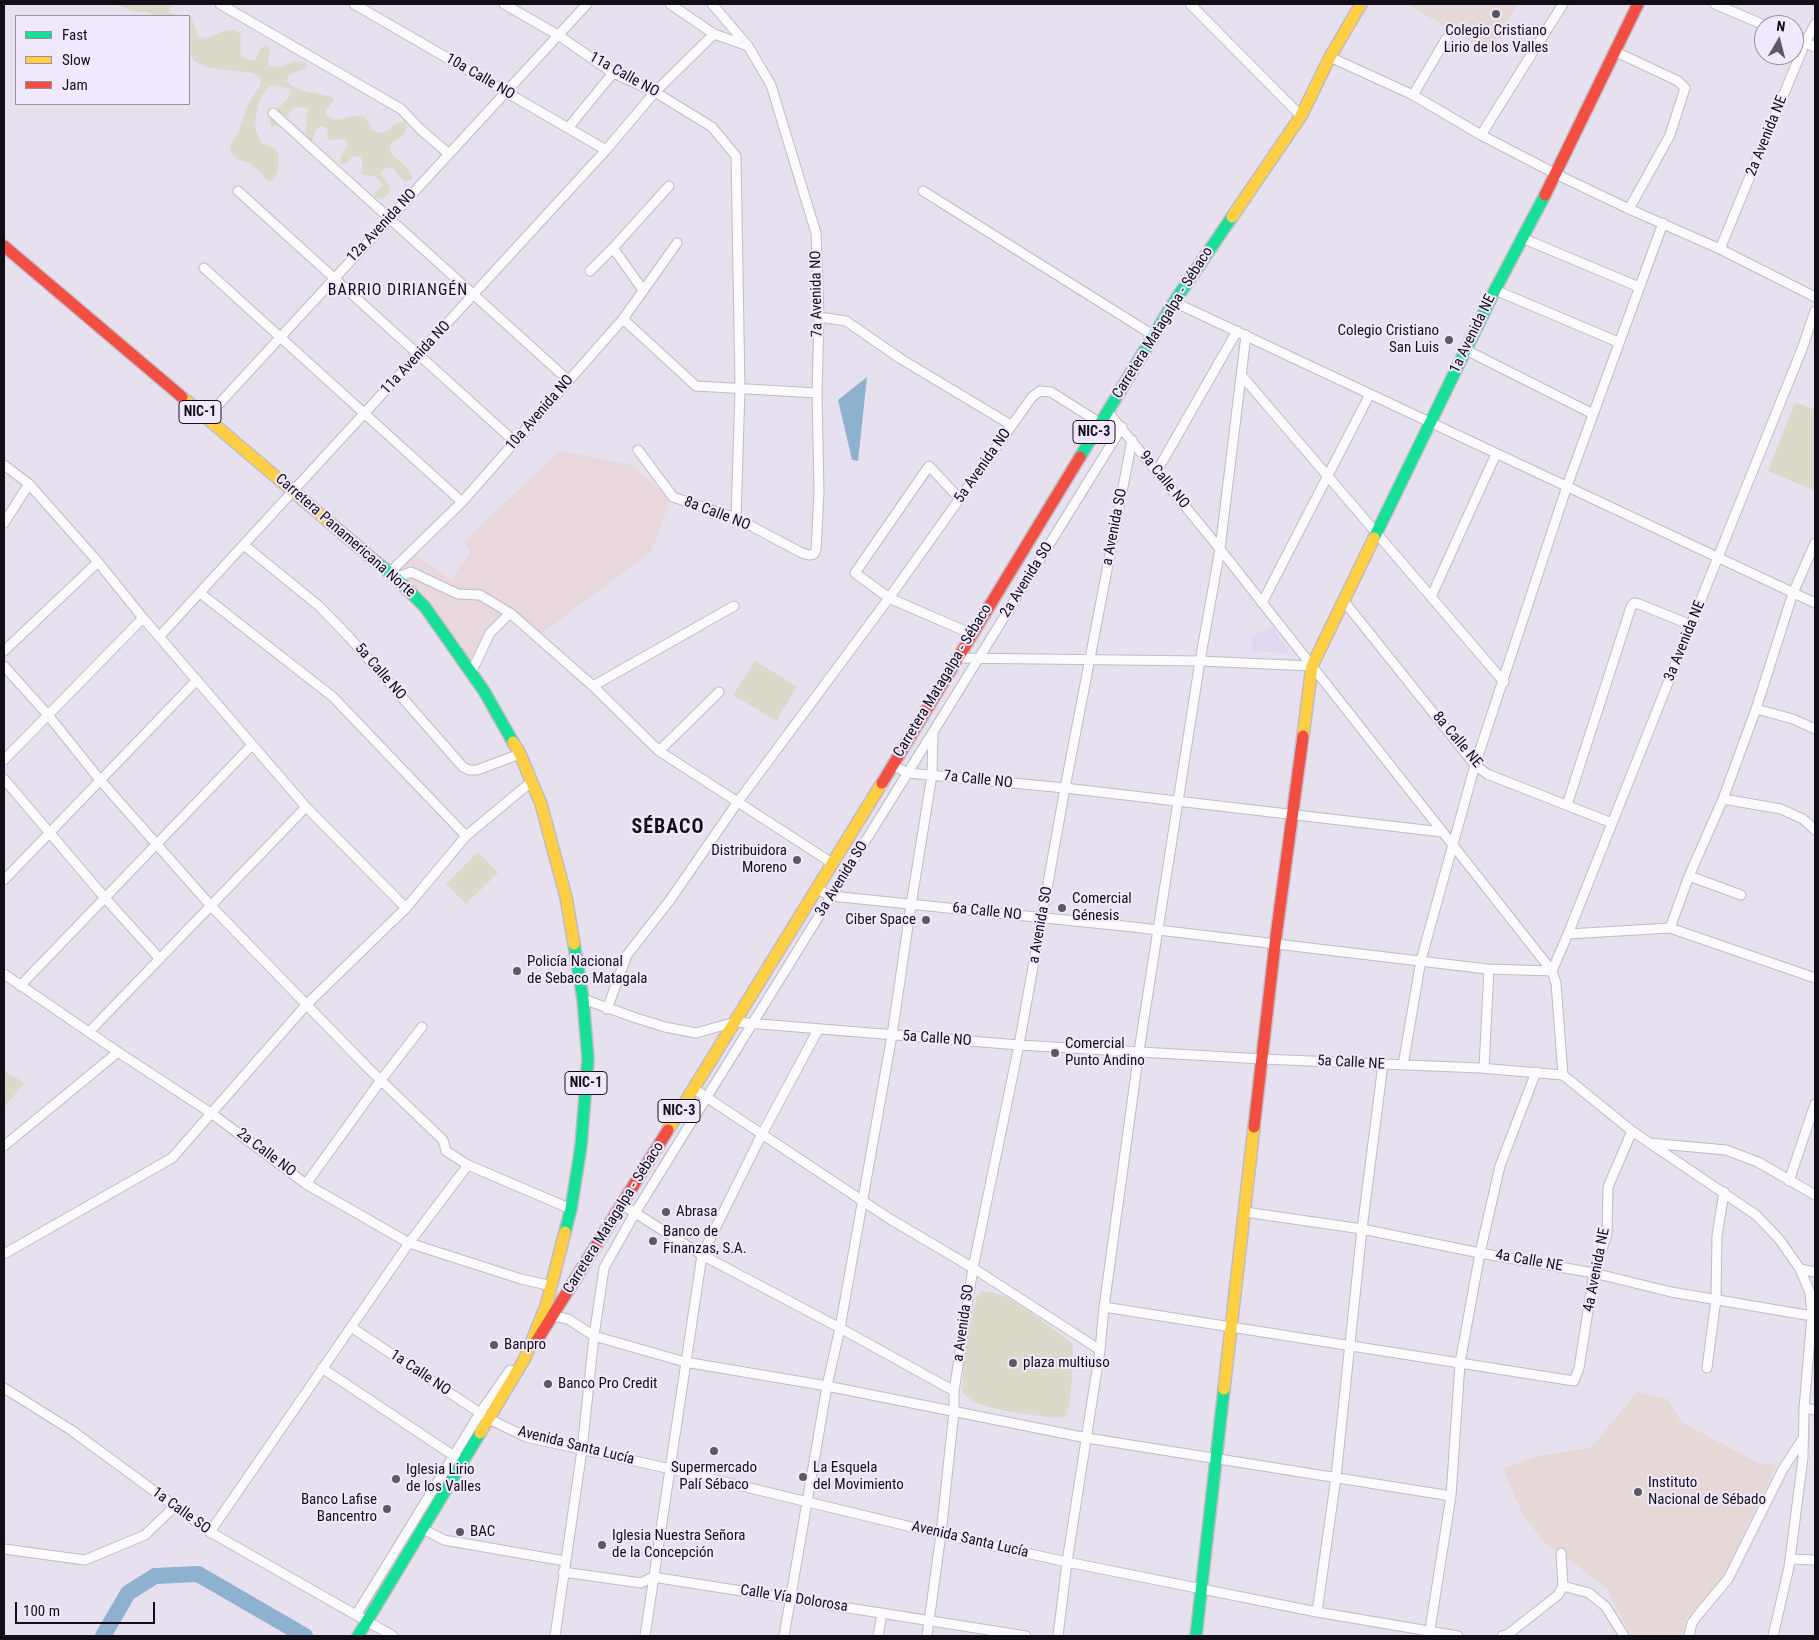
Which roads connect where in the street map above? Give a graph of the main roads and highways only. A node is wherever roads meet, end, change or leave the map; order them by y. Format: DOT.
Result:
graph roads {
  1 [pos="1361,4"];
  2 [pos="1638,4"];
  3 [pos="4,246"];
  4 [pos="525,1358"];
  5 [pos="362,1630"];
  6 [pos="1196,1636"];
  1 -- 4 [label="main road, Carretera Matagalpa - Sébaco / NIC-3"];
  2 -- 6 [label="main road, 1a Avenida NE"];
  3 -- 4 [label="main road, Carretera Panamericana Norte / NIC-1"];
  4 -- 5 [label="main road, Carretera Panamericana Norte / NIC-1"];
}
